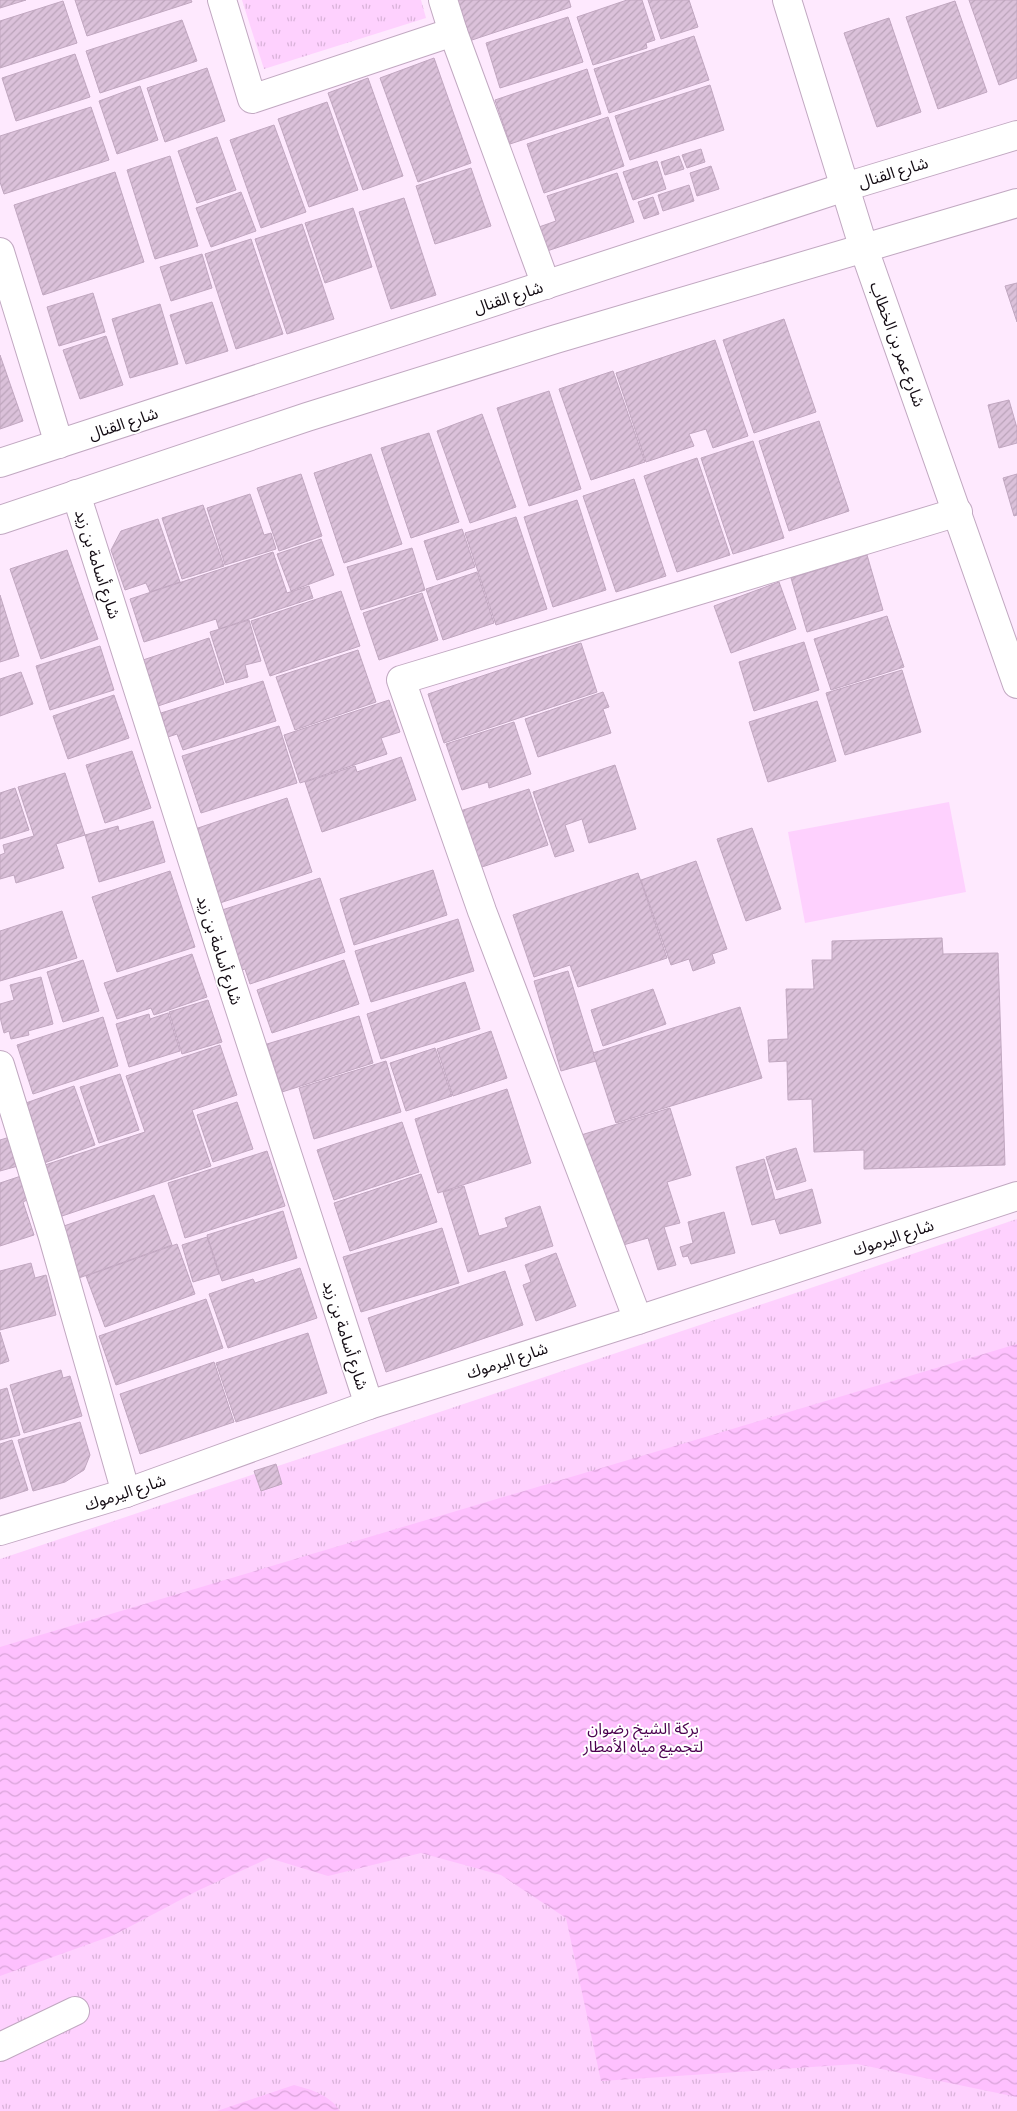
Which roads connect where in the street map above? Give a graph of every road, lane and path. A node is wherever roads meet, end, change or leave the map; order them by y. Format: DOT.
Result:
graph roads {
  1 [pos="222,0"];
  2 [pos="443,0"];
  3 [pos="787,0"];
  4 [pos="452,32"];
  5 [pos="1017,135"];
  6 [pos="845,187"];
  7 [pos="1017,203"];
  8 [pos="864,249"];
  9 [pos="0,252"];
  10 [pos="546,285"];
  11 [pos="59,444"];
  12 [pos="0,462"];
  13 [pos="76,494"];
  14 [pos="958,512"];
  15 [pos="0,520"];
  16 [pos="1017,684"];
  17 [pos="0,1064"];
  18 [pos="1017,1196"];
  19 [pos="638,1320"];
  20 [pos="369,1405"];
  21 [pos="126,1493"];
  22 [pos="0,1531"];
  23 [pos="75,2011"];
  24 [pos="0,2047"];
  1 -- 4 [label="street"];
  2 -- 4 [label="street"];
  3 -- 6 [label="street, شارع عمر بن الخطاب"];
  4 -- 10 [label="street"];
  5 -- 6 [label="street, شارع القنال"];
  6 -- 8 [label="street, شارع عمر بن الخطاب"];
  6 -- 10 [label="street, شارع القنال"];
  7 -- 8 [label="street"];
  8 -- 13 [label="street"];
  8 -- 14 [label="street, شارع عمر بن الخطاب"];
  9 -- 11 [label="street"];
  10 -- 11 [label="street, شارع القنال"];
  11 -- 12 [label="street, شارع القنال"];
  13 -- 15 [label="street"];
  13 -- 20 [label="street, شارع أسامة بن زيد"];
  14 -- 16 [label="street, شارع عمر بن الخطاب"];
  14 -- 19 [label="street"];
  17 -- 21 [label="street"];
  18 -- 19 [label="street, شارع اليرموك"];
  19 -- 20 [label="street, شارع اليرموك"];
  20 -- 21 [label="street, شارع اليرموك"];
  21 -- 22 [label="street, شارع اليرموك"];
  23 -- 24 [label="street"];
}
